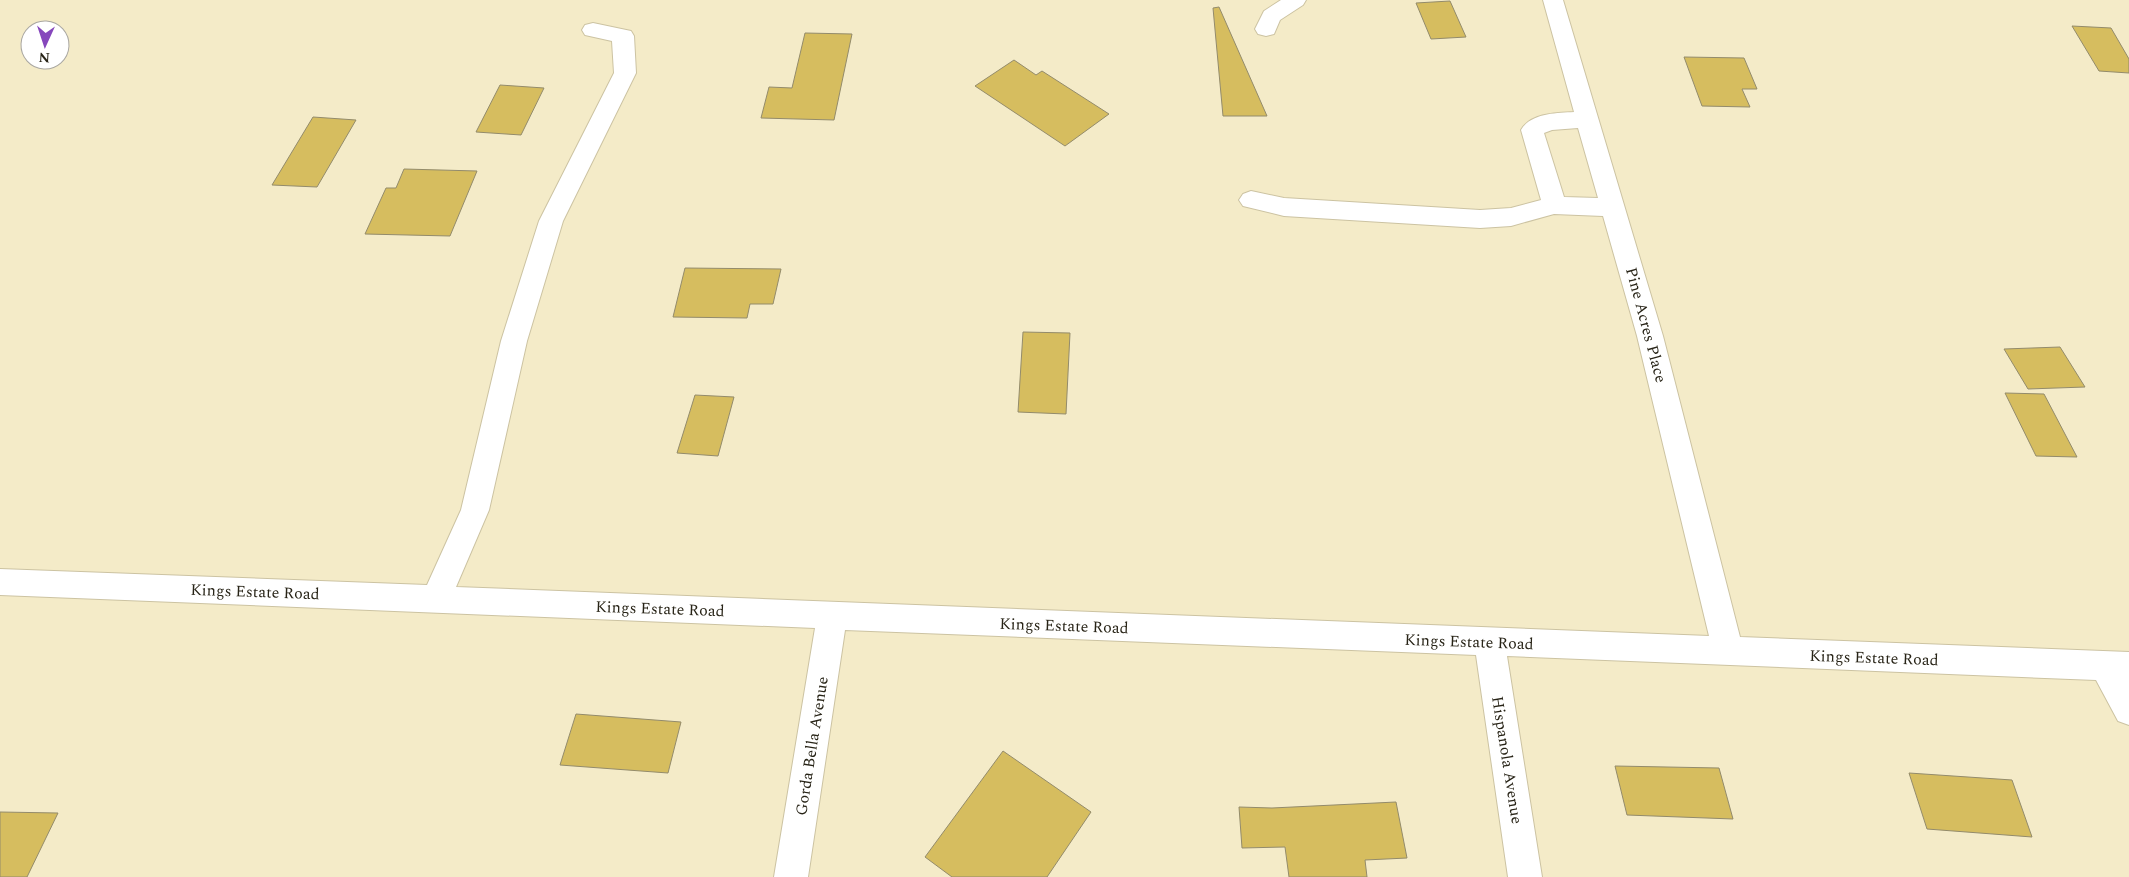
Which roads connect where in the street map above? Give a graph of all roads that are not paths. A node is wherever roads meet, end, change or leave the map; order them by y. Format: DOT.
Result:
graph roads {
  1 [pos="1296,0"];
  2 [pos="1553,0"];
  3 [pos="1266,29"];
  4 [pos="593,30"];
  5 [pos="1587,119"];
  6 [pos="1251,200"];
  7 [pos="1554,205"];
  8 [pos="1613,208"];
  9 [pos="0,582"];
  10 [pos="435,600"];
  11 [pos="832,616"];
  12 [pos="1489,642"];
  13 [pos="1728,652"];
  14 [pos="2117,667"];
  15 [pos="2129,710"];
  16 [pos="791,877"];
  17 [pos="1525,877"];
  1 -- 3 [label="street"];
  2 -- 5 [label="street, Pine Acres Place"];
  4 -- 10 [label="street"];
  5 -- 7 [label="street"];
  5 -- 8 [label="street, Pine Acres Place"];
  6 -- 7 [label="street"];
  7 -- 8 [label="street"];
  8 -- 13 [label="street, Pine Acres Place"];
  9 -- 10 [label="street, Kings Estate Road"];
  10 -- 11 [label="street, Kings Estate Road"];
  11 -- 12 [label="street, Kings Estate Road"];
  11 -- 16 [label="street, Gorda Bella Avenue"];
  12 -- 13 [label="street, Kings Estate Road"];
  12 -- 17 [label="street, Hispanola Avenue"];
  13 -- 14 [label="street, Kings Estate Road"];
  14 -- 15 [label="street"];
}
